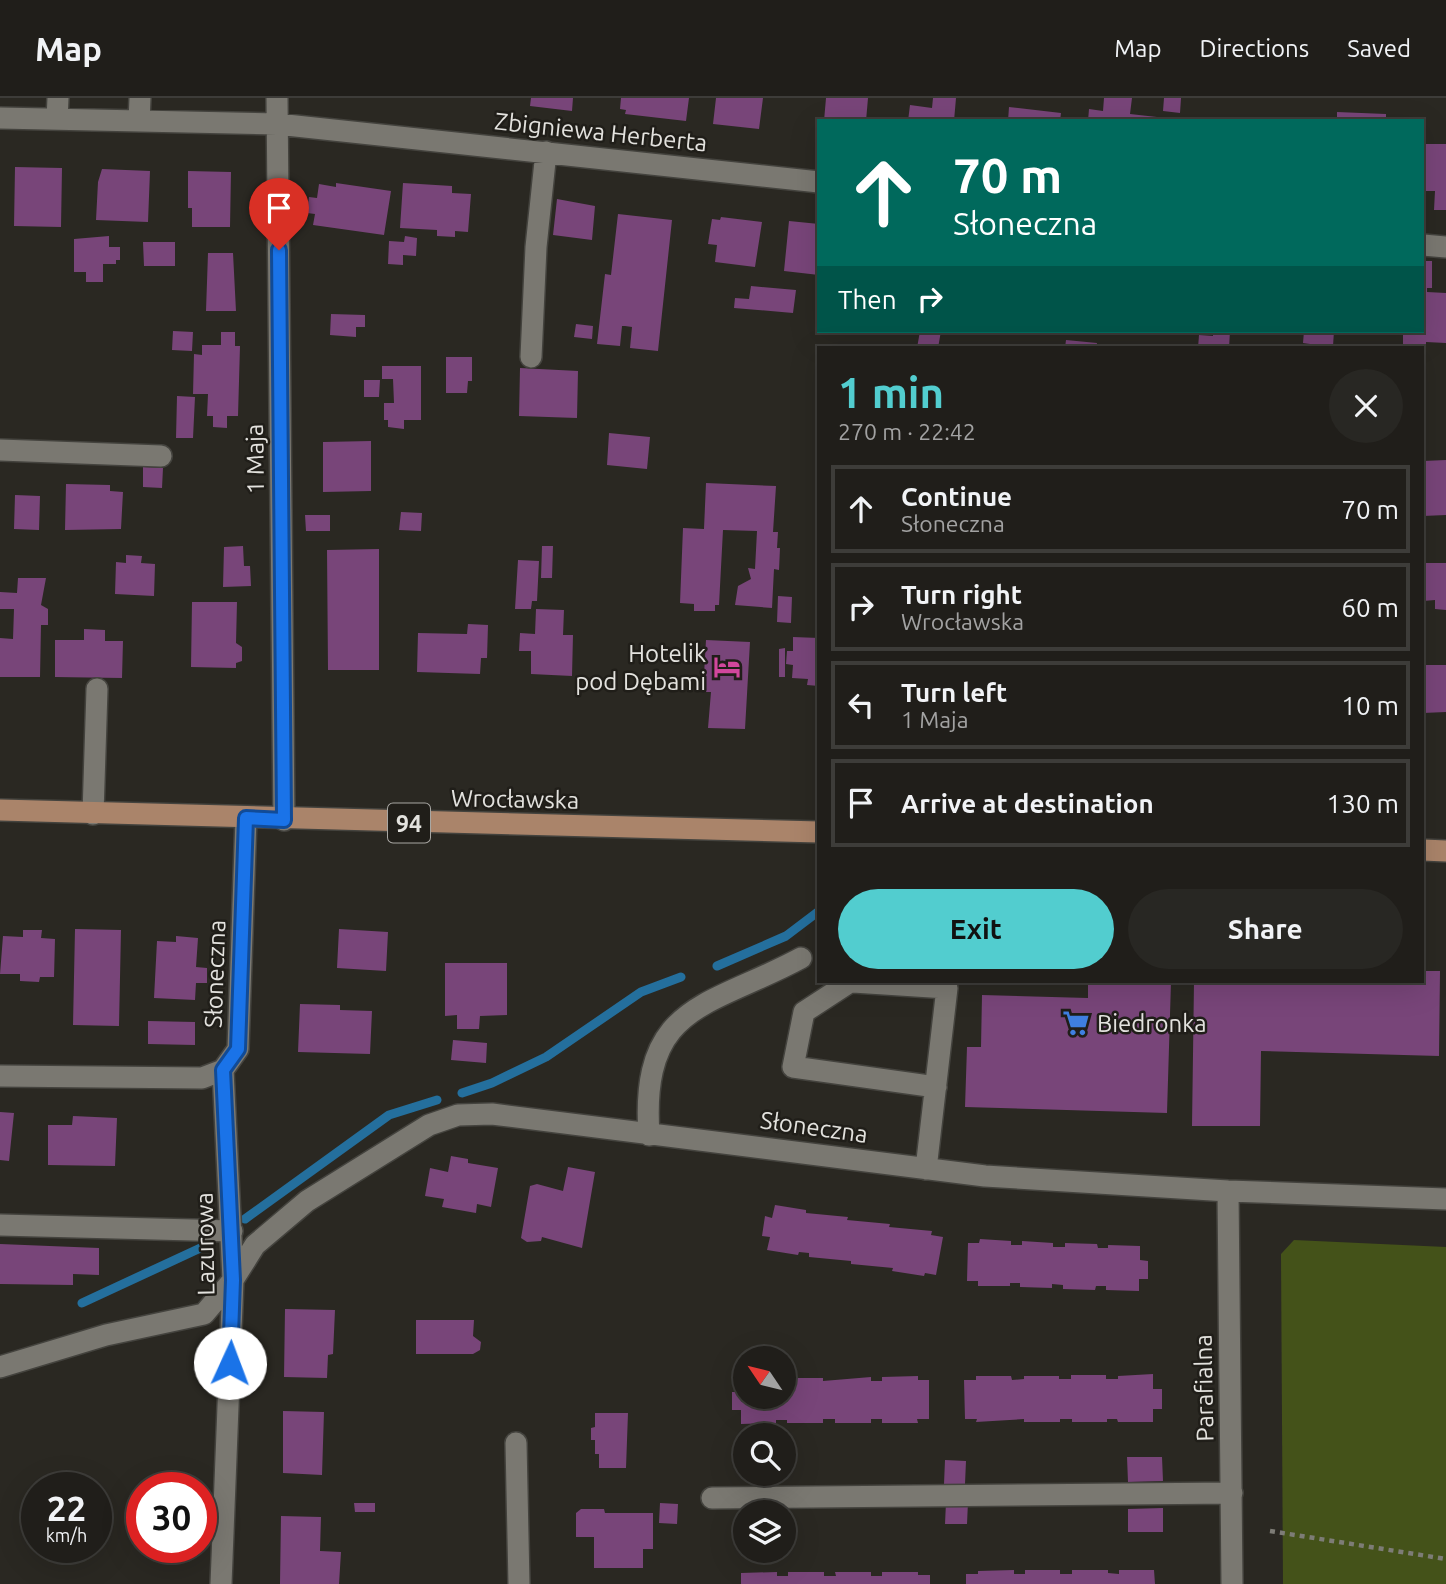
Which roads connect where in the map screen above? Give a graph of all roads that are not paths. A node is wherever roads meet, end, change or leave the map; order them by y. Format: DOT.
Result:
graph roads {
  1 [pos="140,98"];
  2 [pos="277,98"];
  3 [pos="68,108"];
  4 [pos="0,117"];
  5 [pos="139,121"];
  6 [pos="278,124"];
  7 [pos="546,152"];
  8 [pos="817,181"];
  9 [pos="1424,245"];
  10 [pos="1446,247"];
  11 [pos="531,358"];
  12 [pos="0,450"];
  13 [pos="161,456"];
  14 [pos="97,689"];
  15 [pos="0,810"];
  16 [pos="93,814"];
  17 [pos="246,818"];
  18 [pos="284,820"];
  19 [pos="817,832"];
  20 [pos="1424,850"];
  21 [pos="1446,851"];
  22 [pos="801,958"];
  23 [pos="850,983"];
  24 [pos="885,983"];
  25 [pos="952,985"];
  26 [pos="223,1070"];
  27 [pos="0,1076"];
  28 [pos="936,1087"];
  29 [pos="649,1135"];
  30 [pos="926,1169"];
  31 [pos="1228,1191"];
  32 [pos="1446,1199"];
  33 [pos="0,1226"];
  34 [pos="232,1231"];
  35 [pos="233,1280"];
  36 [pos="0,1367"];
  37 [pos="516,1443"];
  38 [pos="1231,1493"];
  39 [pos="712,1498"];
  40 [pos="221,1584"];
  41 [pos="519,1584"];
  42 [pos="1232,1584"];
  1 -- 5 [label="street"];
  2 -- 6 [label="street, 1 Maja"];
  3 -- 4 [label="street, Zbigniewa Herberta"];
  3 -- 5 [label="street, Zbigniewa Herberta"];
  5 -- 6 [label="street, Zbigniewa Herberta"];
  6 -- 7 [label="street, Zbigniewa Herberta"];
  6 -- 18 [label="street, 1 Maja"];
  7 -- 8 [label="street, Zbigniewa Herberta"];
  7 -- 11 [label="street"];
  9 -- 10 [label="street"];
  12 -- 13 [label="street"];
  14 -- 16 [label="street"];
  15 -- 16 [label="main road, Wrocławska / 94"];
  16 -- 17 [label="main road, Wrocławska / 94"];
  17 -- 18 [label="main road, Wrocławska / 94"];
  17 -- 26 [label="street, Słoneczna"];
  18 -- 19 [label="main road, Wrocławska / 94"];
  20 -- 21 [label="main road"];
  22 -- 29 [label="street"];
  23 -- 28 [label="street"];
  24 -- 25 [label="street"];
  25 -- 28 [label="street"];
  26 -- 27 [label="street"];
  26 -- 34 [label="street, Lazurowa"];
  28 -- 30 [label="street"];
  29 -- 30 [label="street, Słoneczna"];
  29 -- 35 [label="street, Słoneczna"];
  30 -- 31 [label="street, Słoneczna"];
  31 -- 32 [label="street, Słoneczna"];
  31 -- 38 [label="street, Parafialna"];
  33 -- 34 [label="street"];
  34 -- 35 [label="street, Lazurowa"];
  35 -- 36 [label="street, Słoneczna"];
  35 -- 40 [label="street, Lazurowa"];
  37 -- 41 [label="street"];
  38 -- 39 [label="street"];
  38 -- 42 [label="street, Parafialna"];
}
